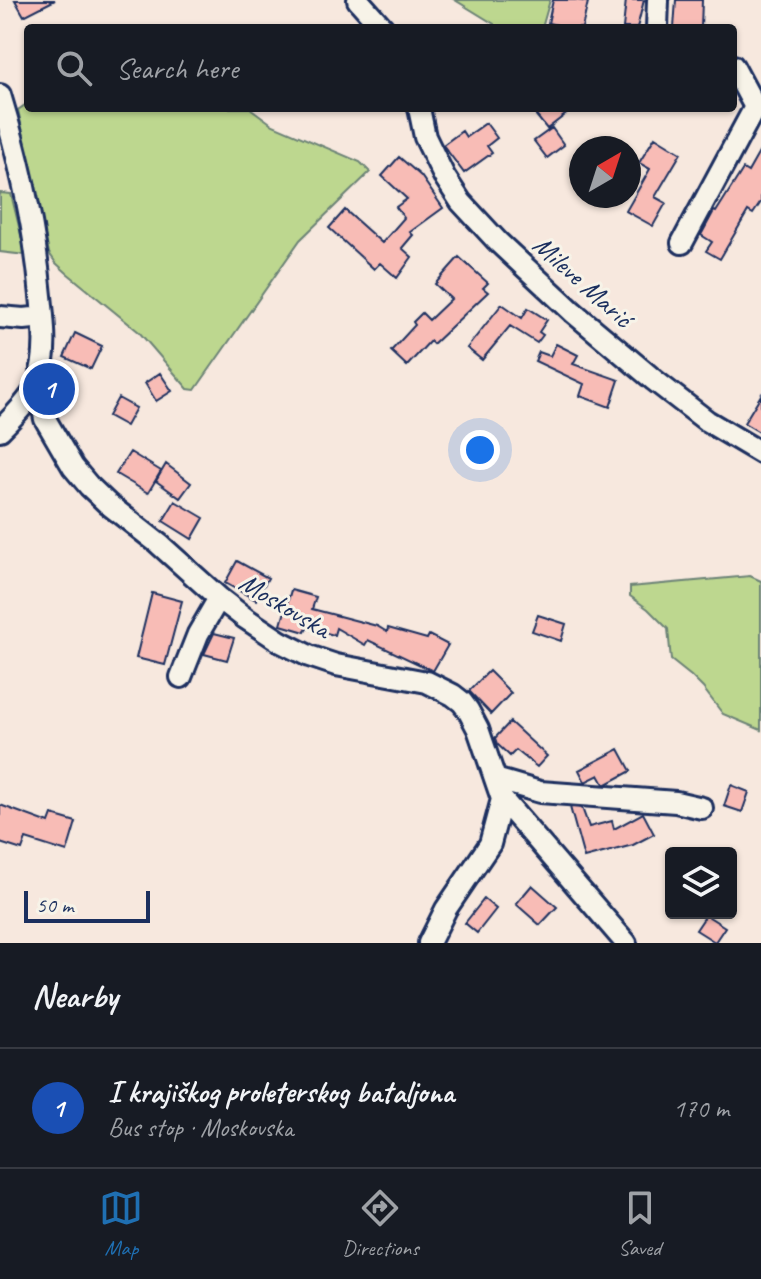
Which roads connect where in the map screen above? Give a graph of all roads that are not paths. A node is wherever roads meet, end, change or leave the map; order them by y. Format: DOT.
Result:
graph roads {
  1 [pos="358,0"];
  2 [pos="658,0"];
  3 [pos="379,24"];
  4 [pos="657,24"];
  5 [pos="737,73"];
  6 [pos="0,95"];
  7 [pos="758,110"];
  8 [pos="420,112"];
  9 [pos="682,243"];
  10 [pos="0,317"];
  11 [pos="43,317"];
  12 [pos="38,385"];
  13 [pos="45,419"];
  14 [pos="7,423"];
  15 [pos="761,453"];
  16 [pos="219,598"];
  17 [pos="181,677"];
  18 [pos="495,779"];
  19 [pos="502,799"];
  20 [pos="702,808"];
  21 [pos="429,943"];
  22 [pos="626,943"];
  1 -- 3 [label="street"];
  2 -- 4 [label="street"];
  5 -- 7 [label="street"];
  6 -- 11 [label="street"];
  7 -- 9 [label="street"];
  8 -- 15 [label="street, Mileve Marić"];
  10 -- 11 [label="street"];
  11 -- 12 [label="street"];
  12 -- 13 [label="street, Moskovska"];
  12 -- 14 [label="street"];
  13 -- 14 [label="street"];
  13 -- 16 [label="street, Moskovska"];
  16 -- 17 [label="street"];
  16 -- 18 [label="street, Moskovska"];
  18 -- 19 [label="street, Moskovska"];
  18 -- 20 [label="street"];
  19 -- 21 [label="street"];
  19 -- 22 [label="street, Moskovska"];
}
